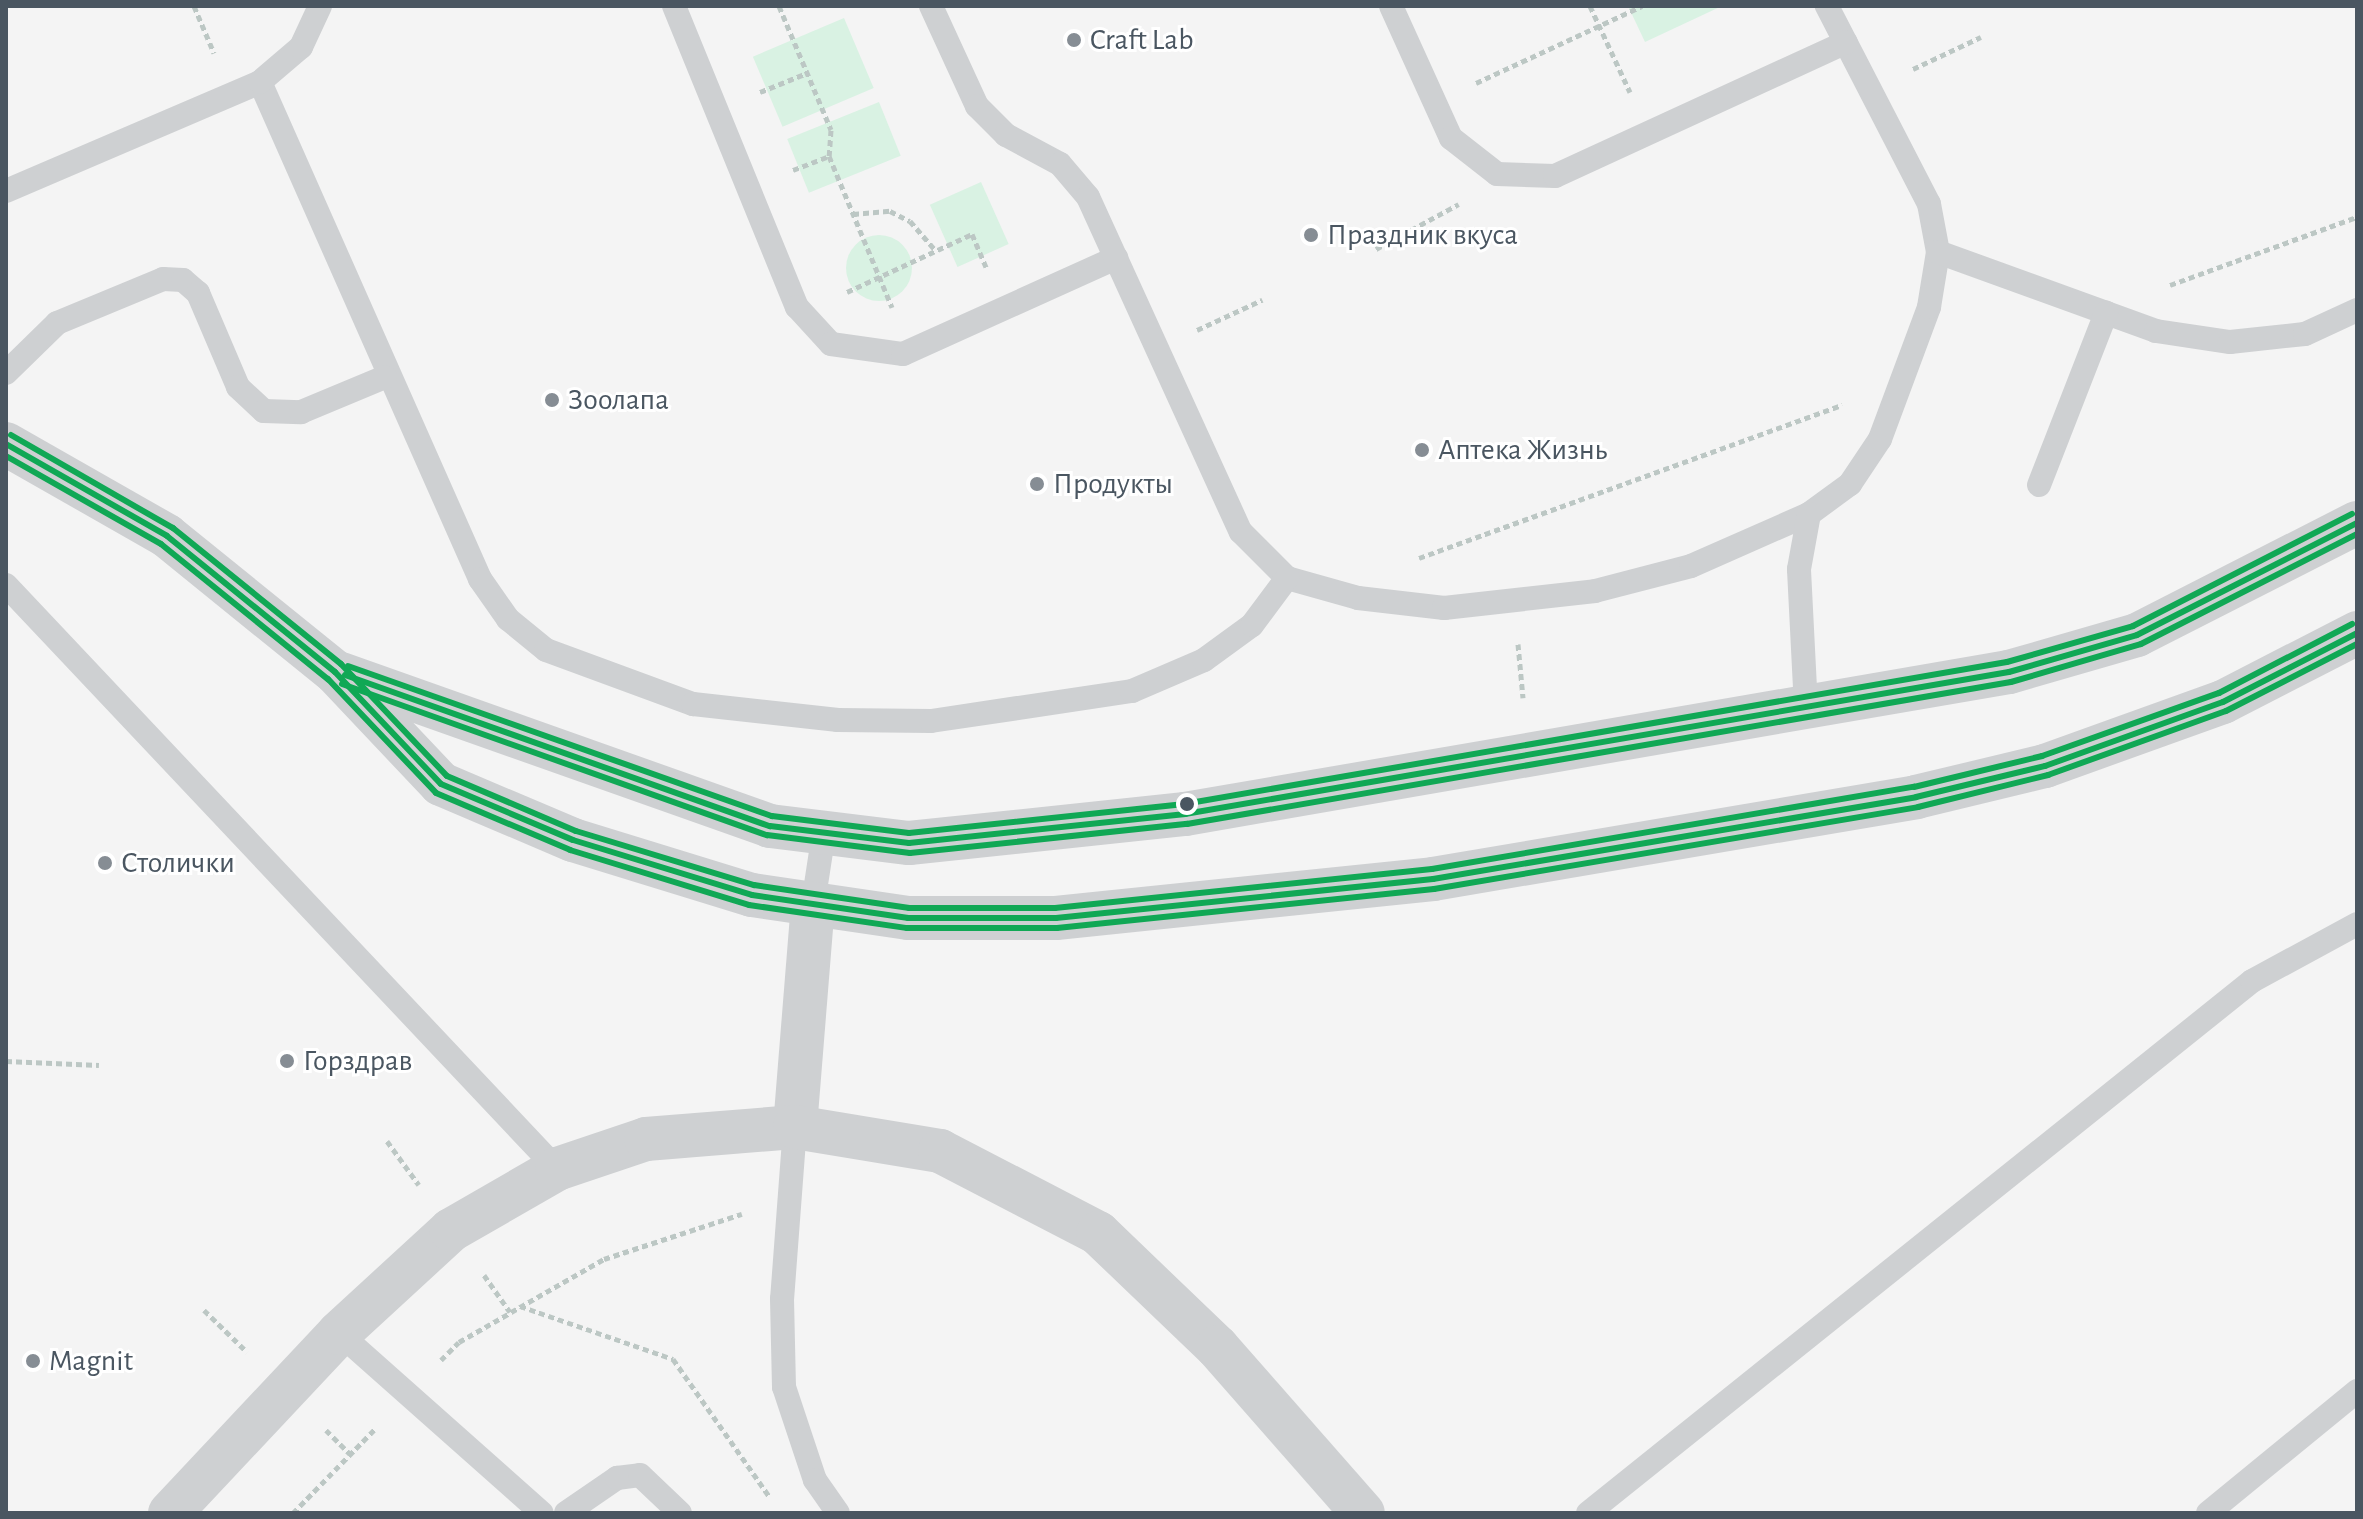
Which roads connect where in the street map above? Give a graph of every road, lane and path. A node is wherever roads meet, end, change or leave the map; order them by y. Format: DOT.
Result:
graph roads {
  1 [pos="320,6"];
  2 [pos="674,6"];
  3 [pos="779,6"];
  4 [pos="931,6"];
  5 [pos="1391,6"];
  6 [pos="1590,6"];
  7 [pos="1642,6"];
  8 [pos="1827,6"];
  9 [pos="1599,26"];
  10 [pos="1981,37"];
  11 [pos="1846,42"];
  12 [pos="260,82"];
  13 [pos="1869,88"];
  14 [pos="1435,101"];
  15 [pos="1648,133"];
  16 [pos="1497,174"];
  17 [pos="6,191"];
  18 [pos="853,214"];
  19 [pos="2357,217"];
  20 [pos="1376,249"];
  21 [pos="935,250"];
  22 [pos="1938,252"];
  23 [pos="1116,258"];
  24 [pos="880,275"];
  25 [pos="1262,300"];
  26 [pos="1004,308"];
  27 [pos="2357,310"];
  28 [pos="2106,313"];
  29 [pos="804,320"];
  30 [pos="1157,348"];
  31 [pos="903,354"];
  32 [pos="6,373"];
  33 [pos="385,377"];
  34 [pos="1901,384"];
  35 [pos="6,444"];
  36 [pos="2039,485"];
  37 [pos="1809,514"];
  38 [pos="2357,523"];
  39 [pos="1287,578"];
  40 [pos="6,585"];
  41 [pos="1358,598"];
  42 [pos="1514,604"];
  43 [pos="2357,633"];
  44 [pos="335,672"];
  45 [pos="1806,708"];
  46 [pos="1525,712"];
  47 [pos="824,832"];
  48 [pos="813,904"];
  49 [pos="2357,924"];
  50 [pos="6,1061"];
  51 [pos="99,1065"];
  52 [pos="795,1127"];
  53 [pos="387,1141"];
  54 [pos="557,1169"];
  55 [pos="792,1198"];
  56 [pos="430,1200"];
  57 [pos="479,1269"];
  58 [pos="520,1306"];
  59 [pos="204,1310"];
  60 [pos="510,1312"];
  61 [pos="339,1333"];
  62 [pos="259,1364"];
  63 [pos="2357,1391"];
  64 [pos="407,1395"];
  65 [pos="320,1424"];
  66 [pos="350,1454"];
  67 [pos="772,1500"];
  68 [pos="1352,1509"];
  69 [pos="170,1513"];
  70 [pos="293,1513"];
  71 [pos="542,1513"];
  72 [pos="566,1513"];
  73 [pos="680,1513"];
  74 [pos="838,1513"];
  75 [pos="1588,1513"];
  76 [pos="2208,1513"];
  1 -- 12 [label="lane"];
  2 -- 29 [label="lane"];
  3 -- 18 [label="path"];
  4 -- 23 [label="lane"];
  5 -- 14 [label="lane"];
  6 -- 9 [label="path"];
  7 -- 9 [label="path"];
  8 -- 11 [label="lane"];
  9 -- 14 [label="path"];
  9 -- 15 [label="path"];
  10 -- 13 [label="path"];
  11 -- 13 [label="lane"];
  11 -- 15 [label="lane"];
  12 -- 17 [label="lane"];
  12 -- 33 [label="lane"];
  13 -- 22 [label="lane"];
  14 -- 16 [label="lane"];
  15 -- 16 [label="lane"];
  16 -- 20 [label="path"];
  18 -- 21 [label="path"];
  18 -- 24 [label="path"];
  19 -- 28 [label="path"];
  21 -- 24 [label="path"];
  21 -- 26 [label="path"];
  22 -- 28 [label="lane"];
  22 -- 34 [label="lane"];
  23 -- 26 [label="lane"];
  23 -- 30 [label="lane"];
  24 -- 29 [label="path"];
  24 -- 31 [label="path"];
  25 -- 30 [label="path"];
  26 -- 31 [label="lane"];
  27 -- 28 [label="lane"];
  28 -- 36 [label="lane"];
  29 -- 31 [label="lane"];
  30 -- 39 [label="lane"];
  32 -- 33 [label="lane"];
  33 -- 39 [label="lane"];
  34 -- 37 [label="lane"];
  34 -- 41 [label="path"];
  35 -- 44 [label="street"];
  37 -- 42 [label="lane"];
  37 -- 45 [label="lane"];
  38 -- 45 [label="street"];
  39 -- 41 [label="lane"];
  40 -- 54 [label="lane"];
  41 -- 42 [label="lane"];
  42 -- 46 [label="path"];
  43 -- 48 [label="street"];
  44 -- 47 [label="street"];
  44 -- 48 [label="street"];
  45 -- 47 [label="street"];
  47 -- 48 [label="lane"];
  48 -- 52 [label="street"];
  49 -- 75 [label="lane"];
  50 -- 51 [label="path"];
  52 -- 54 [label="street"];
  52 -- 55 [label="lane"];
  52 -- 68 [label="street"];
  53 -- 56 [label="path"];
  54 -- 61 [label="street"];
  55 -- 58 [label="path"];
  55 -- 74 [label="lane"];
  57 -- 60 [label="path"];
  58 -- 60 [label="path"];
  58 -- 67 [label="path"];
  59 -- 62 [label="path"];
  60 -- 64 [label="path"];
  61 -- 64 [label="lane"];
  61 -- 69 [label="street"];
  63 -- 76 [label="lane"];
  64 -- 66 [label="path"];
  64 -- 71 [label="lane"];
  65 -- 66 [label="path"];
  66 -- 70 [label="path"];
  72 -- 73 [label="lane"];
}
